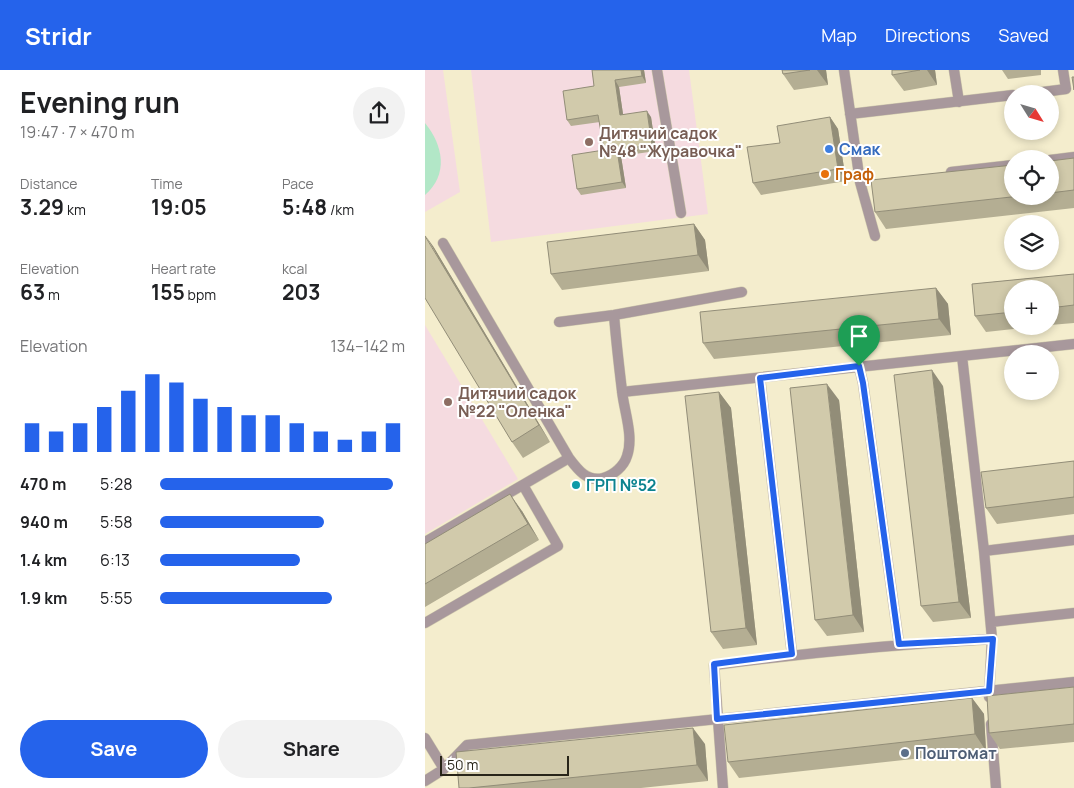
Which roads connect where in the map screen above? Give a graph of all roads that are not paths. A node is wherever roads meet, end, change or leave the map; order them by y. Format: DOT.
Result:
graph roads {
  1 [pos="657,70"];
  2 [pos="844,70"];
  3 [pos="953,70"];
  4 [pos="1063,70"];
  5 [pos="1059,90"];
  6 [pos="1004,97"];
  7 [pos="959,102"];
  8 [pos="850,114"];
  9 [pos="1074,158"];
  10 [pos="1059,159"];
  11 [pos="1004,166"];
  12 [pos="936,173"];
  13 [pos="681,213"];
  14 [pos="875,236"];
  15 [pos="443,243"];
  16 [pos="742,292"];
  17 [pos="614,315"];
  18 [pos="559,322"];
  19 [pos="1074,344"];
  20 [pos="962,356"];
  21 [pos="859,366"];
  22 [pos="760,378"];
  23 [pos="622,392"];
  24 [pos="569,458"];
  25 [pos="523,485"];
  26 [pos="1074,540"];
  27 [pos="425,542"];
  28 [pos="984,551"];
  29 [pos="1074,613"];
  30 [pos="991,622"];
  31 [pos="425,623"];
  32 [pos="993,639"];
  33 [pos="899,644"];
  34 [pos="792,654"];
  35 [pos="1074,682"];
  36 [pos="989,691"];
  37 [pos="717,719"];
  38 [pos="425,738"];
  39 [pos="444,769"];
  40 [pos="425,781"];
  41 [pos="723,788"];
  42 [pos="996,788"];
  1 -- 13 [label="lane"];
  2 -- 8 [label="lane"];
  3 -- 7 [label="lane"];
  4 -- 5 [label="lane"];
  6 -- 7 [label="lane"];
  7 -- 8 [label="lane"];
  8 -- 14 [label="lane"];
  9 -- 10 [label="lane"];
  11 -- 12 [label="lane"];
  15 -- 24 [label="lane"];
  16 -- 17 [label="lane"];
  17 -- 18 [label="lane"];
  17 -- 23 [label="lane"];
  19 -- 20 [label="lane"];
  20 -- 21 [label="lane"];
  20 -- 28 [label="lane"];
  21 -- 22 [label="lane"];
  21 -- 33 [label="lane"];
  22 -- 23 [label="lane"];
  22 -- 34 [label="lane"];
  23 -- 24 [label="lane"];
  24 -- 25 [label="lane"];
  25 -- 27 [label="lane"];
  25 -- 31 [label="lane"];
  26 -- 28 [label="lane"];
  28 -- 30 [label="lane"];
  29 -- 30 [label="lane"];
  30 -- 32 [label="lane"];
  32 -- 33 [label="lane"];
  32 -- 36 [label="lane"];
  33 -- 34 [label="lane"];
  34 -- 37 [label="lane"];
  35 -- 36 [label="lane"];
  36 -- 37 [label="lane"];
  36 -- 42 [label="lane"];
  37 -- 39 [label="lane"];
  37 -- 41 [label="lane"];
  38 -- 39 [label="lane"];
  39 -- 40 [label="lane"];
}
